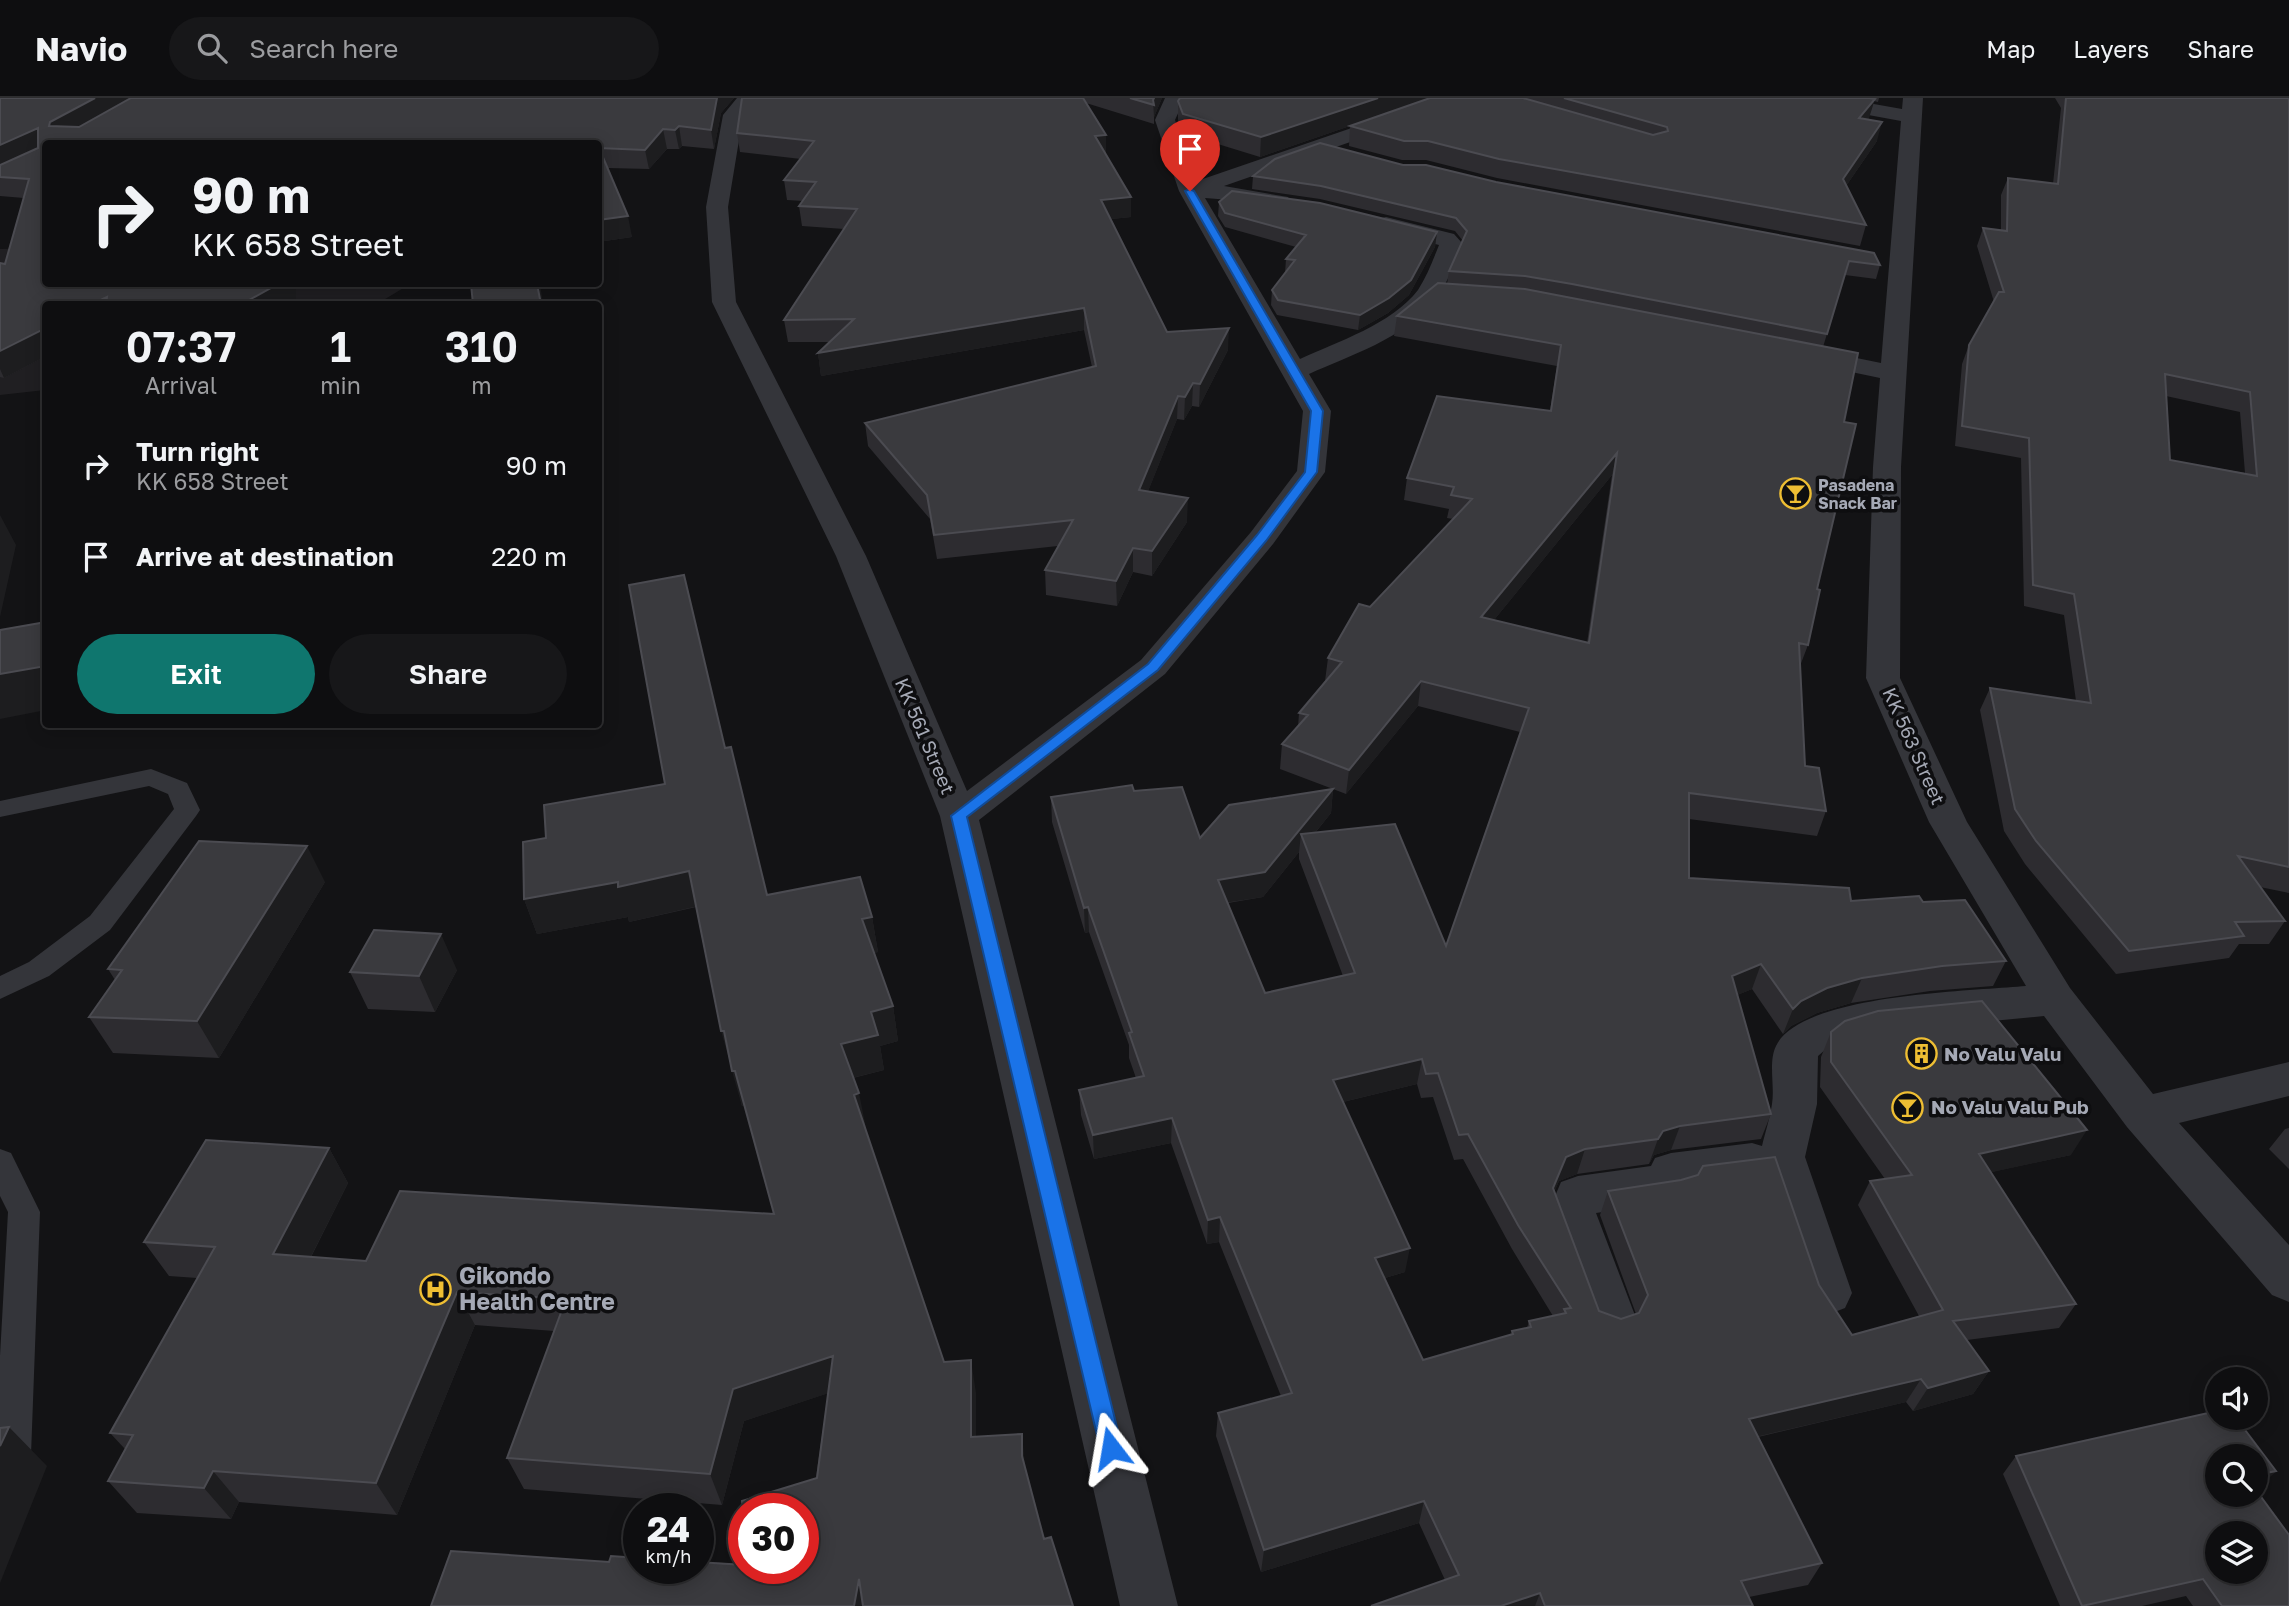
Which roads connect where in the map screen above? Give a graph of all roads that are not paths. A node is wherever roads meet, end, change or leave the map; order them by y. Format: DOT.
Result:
graph roads {
  1 [pos="748,98"];
  2 [pos="1175,98"];
  3 [pos="1458,98"];
  4 [pos="1788,98"];
  5 [pos="1912,108"];
  6 [pos="1316,146"];
  7 [pos="1353,156"];
  8 [pos="1190,191"];
  9 [pos="1297,205"];
  10 [pos="1364,219"];
  11 [pos="1425,293"];
  12 [pos="1453,295"];
  13 [pos="1784,351"];
  14 [pos="1294,371"];
  15 [pos="1894,373"];
  16 [pos="0,809"];
  17 [pos="959,816"];
  18 [pos="0,988"];
  19 [pos="2054,999"];
  20 [pos="2289,1079"];
  21 [pos="2143,1114"];
  22 [pos="1782,1157"];
  23 [pos="0,1162"];
  24 [pos="2289,1280"];
  25 [pos="1827,1293"];
  26 [pos="1611,1318"];
  27 [pos="13,1455"];
  28 [pos="1149,1606"];
  1 -- 17 [label="street, KK 561 Street"];
  2 -- 8 [label="street"];
  3 -- 6 [label="street"];
  4 -- 5 [label="street"];
  5 -- 15 [label="street, KK 563 Street"];
  6 -- 7 [label="street"];
  6 -- 8 [label="street"];
  8 -- 9 [label="street"];
  8 -- 14 [label="street"];
  10 -- 11 [label="street"];
  11 -- 12 [label="street"];
  11 -- 14 [label="street"];
  13 -- 15 [label="street"];
  14 -- 17 [label="street"];
  15 -- 19 [label="street, KK 563 Street"];
  16 -- 18 [label="lane"];
  17 -- 28 [label="street, KK 561 Street"];
  19 -- 21 [label="street, KK 563 Street"];
  19 -- 22 [label="street"];
  20 -- 21 [label="street"];
  21 -- 24 [label="street, KK 563 Street"];
  22 -- 25 [label="street"];
  22 -- 26 [label="street"];
  23 -- 27 [label="lane"];
}
